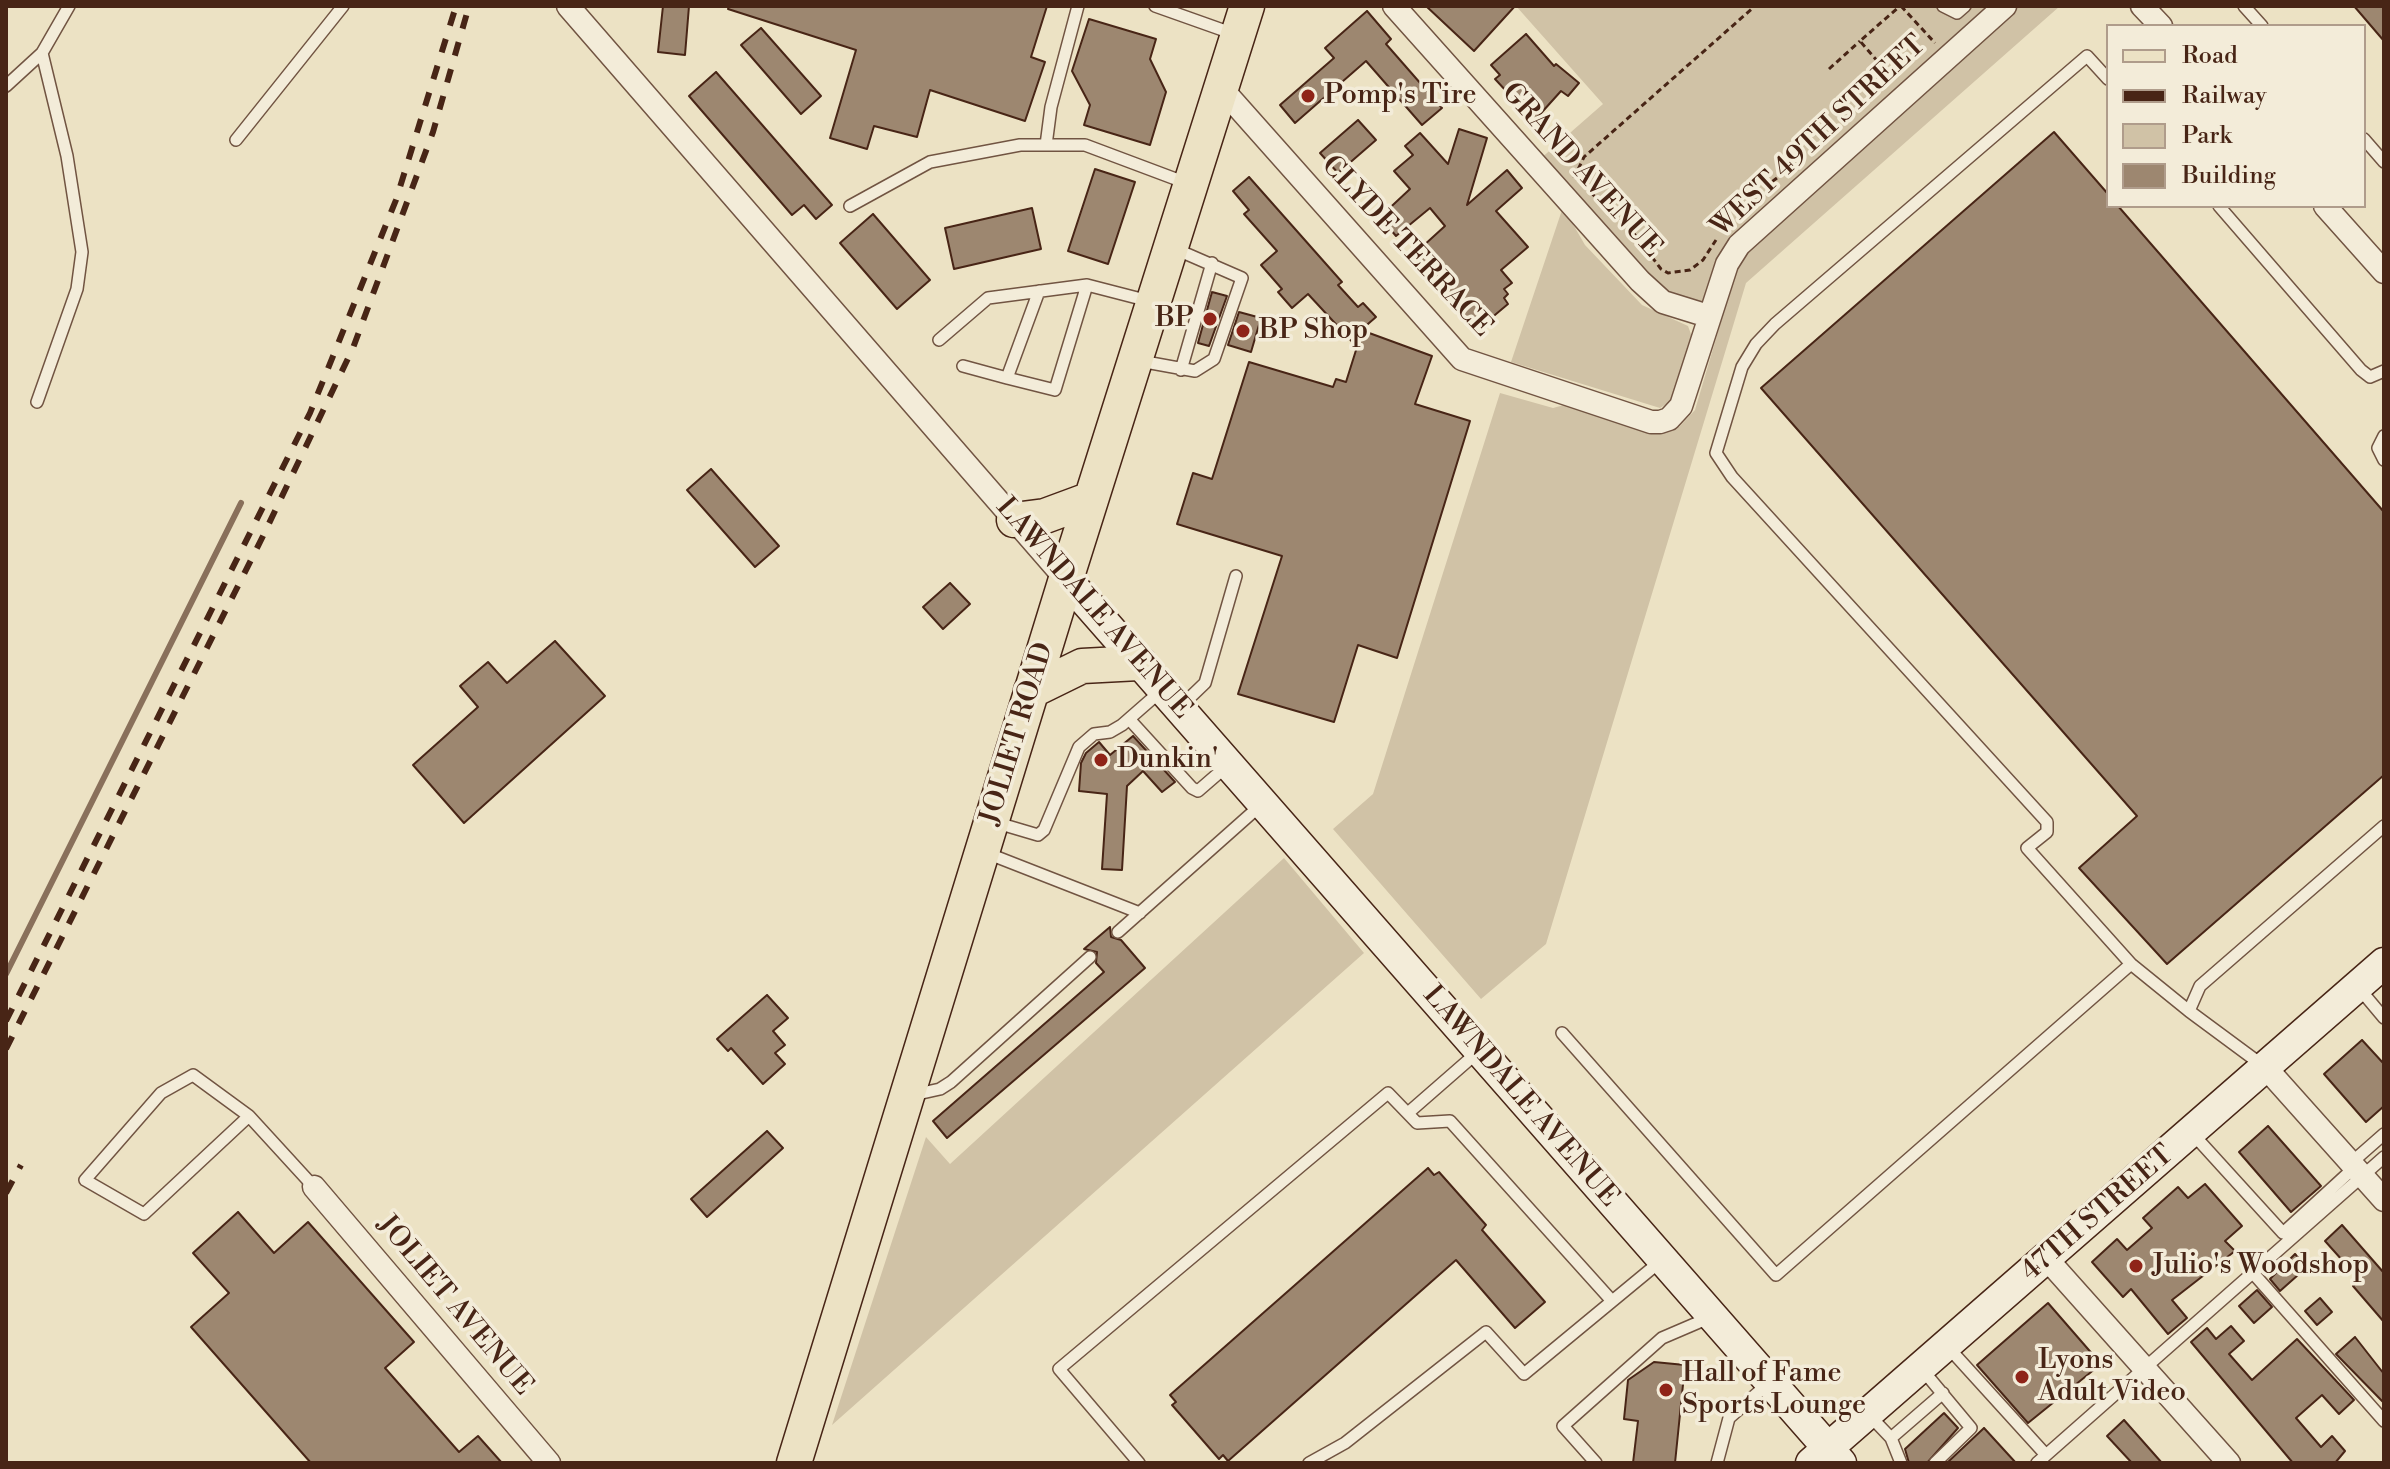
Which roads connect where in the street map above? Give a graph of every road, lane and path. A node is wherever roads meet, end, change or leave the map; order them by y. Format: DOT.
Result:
graph roads {
  1 [pos="69,6"];
  2 [pos="343,6"];
  3 [pos="568,6"];
  4 [pos="1078,6"];
  5 [pos="1155,6"];
  6 [pos="1394,6"];
  7 [pos="1755,6"];
  8 [pos="1900,6"];
  9 [pos="1943,6"];
  10 [pos="1965,6"];
  11 [pos="2142,6"];
  12 [pos="2244,6"];
  13 [pos="2002,7"];
  14 [pos="1185,11"];
  15 [pos="1243,21"];
  16 [pos="2159,24"];
  17 [pos="2260,24"];
  18 [pos="1860,41"];
  19 [pos="1924,51"];
  20 [pos="42,53"];
  21 [pos="1914,58"];
  22 [pos="1829,69"];
  23 [pos="1891,77"];
  24 [pos="2106,77"];
  25 [pos="6,86"];
  26 [pos="1222,89"];
  27 [pos="1874,94"];
  28 [pos="236,140"];
  29 [pos="2366,141"];
  30 [pos="1046,145"];
  31 [pos="1803,159"];
  32 [pos="2384,162"];
  33 [pos="1573,181"];
  34 [pos="1191,184"];
  35 [pos="1584,188"];
  36 [pos="850,206"];
  37 [pos="2221,208"];
  38 [pos="2327,208"];
  39 [pos="1171,247"];
  40 [pos="1212,263"];
  41 [pos="2384,272"];
  42 [pos="1087,285"];
  43 [pos="1039,291"];
  44 [pos="1153,302"];
  45 [pos="1708,316"];
  46 [pos="939,340"];
  47 [pos="1135,360"];
  48 [pos="963,366"];
  49 [pos="1181,370"];
  50 [pos="2384,371"];
  51 [pos="1007,378"];
  52 [pos="37,402"];
  53 [pos="1669,419"];
  54 [pos="2384,436"];
  55 [pos="2384,460"];
  56 [pos="1091,499"];
  57 [pos="1014,520"];
  58 [pos="1236,576"];
  59 [pos="1066,579"];
  60 [pos="1139,663"];
  61 [pos="1031,691"];
  62 [pos="1171,699"];
  63 [pos="1129,719"];
  64 [pos="1229,765"];
  65 [pos="1262,803"];
  66 [pos="2384,826"];
  67 [pos="986,836"];
  68 [pos="1140,913"];
  69 [pos="1118,932"];
  70 [pos="1090,957"];
  71 [pos="2384,963"];
  72 [pos="2131,964"];
  73 [pos="2357,987"];
  74 [pos="2189,1011"];
  75 [pos="2384,1018"];
  76 [pos="1562,1033"];
  77 [pos="1479,1051"];
  78 [pos="2266,1068"];
  79 [pos="907,1096"];
  80 [pos="1408,1113"];
  81 [pos="249,1116"];
  82 [pos="2192,1132"];
  83 [pos="2384,1134"];
  84 [pos="2384,1157"];
  85 [pos="2356,1169"];
  86 [pos="314,1187"];
  87 [pos="2384,1200"];
  88 [pos="2046,1258"];
  89 [pos="1662,1260"];
  90 [pos="2253,1273"];
  91 [pos="1612,1301"];
  92 [pos="1712,1316"];
  93 [pos="1947,1345"];
  94 [pos="1921,1367"];
  95 [pos="2144,1368"];
  96 [pos="1770,1382"];
  97 [pos="1943,1393"];
  98 [pos="1868,1414"];
  99 [pos="2384,1421"];
  100 [pos="1891,1438"];
  101 [pos="1827,1458"];
  102 [pos="2042,1459"];
  103 [pos="549,1463"];
  104 [pos="794,1463"];
  105 [pos="1139,1463"];
  106 [pos="1309,1463"];
  107 [pos="1596,1463"];
  108 [pos="1717,1463"];
  109 [pos="1901,1463"];
  110 [pos="1935,1463"];
  111 [pos="2229,1463"];
  1 -- 20 [label="lane"];
  2 -- 28 [label="lane"];
  3 -- 57 [label="street, LAWNDALE AVENUE"];
  4 -- 30 [label="lane"];
  5 -- 14 [label="lane"];
  6 -- 45 [label="street, GRAND AVENUE"];
  7 -- 33 [label="path"];
  8 -- 18 [label="path"];
  8 -- 19 [label="path"];
  9 -- 10 [label="lane"];
  11 -- 16 [label="street"];
  12 -- 17 [label="lane"];
  13 -- 45 [label="street, WEST 49TH STREET"];
  14 -- 15 [label="lane"];
  15 -- 26 [label="main road, JOLIET ROAD"];
  18 -- 22 [label="path"];
  18 -- 23 [label="path"];
  20 -- 25 [label="lane"];
  20 -- 52 [label="lane"];
  21 -- 23 [label="path"];
  23 -- 27 [label="path"];
  24 -- 72 [label="lane"];
  26 -- 34 [label="main road, JOLIET ROAD"];
  26 -- 53 [label="street, CLYDE TERRACE"];
  29 -- 32 [label="lane"];
  30 -- 34 [label="lane"];
  30 -- 36 [label="lane"];
  31 -- 35 [label="path"];
  34 -- 39 [label="main road, JOLIET ROAD"];
  37 -- 50 [label="lane"];
  38 -- 41 [label="street"];
  39 -- 40 [label="lane"];
  39 -- 44 [label="main road, JOLIET ROAD"];
  40 -- 49 [label="lane"];
  40 -- 49 [label="lane"];
  42 -- 43 [label="lane"];
  42 -- 44 [label="lane"];
  42 -- 51 [label="lane"];
  43 -- 46 [label="lane"];
  43 -- 51 [label="lane"];
  44 -- 47 [label="main road, JOLIET ROAD"];
  45 -- 53 [label="street, WEST 49TH STREET"];
  47 -- 49 [label="lane"];
  47 -- 56 [label="main road, JOLIET ROAD"];
  48 -- 51 [label="lane"];
  54 -- 55 [label="lane"];
  56 -- 57 [label="main road"];
  56 -- 59 [label="main road, JOLIET ROAD"];
  57 -- 59 [label="street, LAWNDALE AVENUE"];
  58 -- 62 [label="lane"];
  59 -- 60 [label="street, LAWNDALE AVENUE"];
  59 -- 61 [label="main road, JOLIET ROAD"];
  60 -- 61 [label="main road"];
  60 -- 62 [label="street, LAWNDALE AVENUE"];
  61 -- 67 [label="main road, JOLIET ROAD"];
  62 -- 63 [label="lane"];
  62 -- 64 [label="street, LAWNDALE AVENUE"];
  63 -- 64 [label="lane"];
  63 -- 67 [label="lane"];
  64 -- 65 [label="street, LAWNDALE AVENUE"];
  65 -- 68 [label="lane"];
  65 -- 77 [label="street, LAWNDALE AVENUE"];
  66 -- 74 [label="lane"];
  67 -- 68 [label="lane"];
  67 -- 79 [label="main road, JOLIET ROAD"];
  68 -- 69 [label="lane"];
  70 -- 79 [label="lane"];
  71 -- 73 [label="street, 47TH STREET"];
  72 -- 74 [label="lane"];
  72 -- 76 [label="lane"];
  73 -- 75 [label="lane"];
  73 -- 78 [label="street, 47TH STREET"];
  74 -- 78 [label="lane"];
  77 -- 80 [label="lane"];
  77 -- 89 [label="street, LAWNDALE AVENUE"];
  78 -- 82 [label="street, 47TH STREET"];
  78 -- 85 [label="street"];
  79 -- 104 [label="main road, JOLIET ROAD"];
  80 -- 91 [label="lane"];
  80 -- 105 [label="lane"];
  81 -- 81 [label="lane"];
  81 -- 86 [label="lane"];
  82 -- 85 [label="lane"];
  82 -- 88 [label="street, 47TH STREET"];
  83 -- 85 [label="lane"];
  84 -- 85 [label="lane"];
  85 -- 87 [label="street"];
  85 -- 90 [label="lane"];
  86 -- 103 [label="street, JOLIET AVENUE"];
  88 -- 93 [label="street, 47TH STREET"];
  88 -- 95 [label="street"];
  89 -- 91 [label="lane"];
  89 -- 92 [label="street, LAWNDALE AVENUE"];
  90 -- 95 [label="lane"];
  90 -- 99 [label="lane"];
  91 -- 106 [label="lane"];
  92 -- 96 [label="street, LAWNDALE AVENUE"];
  92 -- 107 [label="lane"];
  93 -- 94 [label="street, 47TH STREET"];
  93 -- 102 [label="lane"];
  94 -- 97 [label="lane"];
  94 -- 98 [label="street, 47TH STREET"];
  95 -- 102 [label="lane"];
  95 -- 111 [label="street"];
  96 -- 101 [label="street, LAWNDALE AVENUE"];
  96 -- 108 [label="lane"];
  97 -- 100 [label="lane"];
  97 -- 110 [label="lane"];
  98 -- 100 [label="lane"];
  98 -- 101 [label="street, 47TH STREET"];
  100 -- 109 [label="lane"];
}
